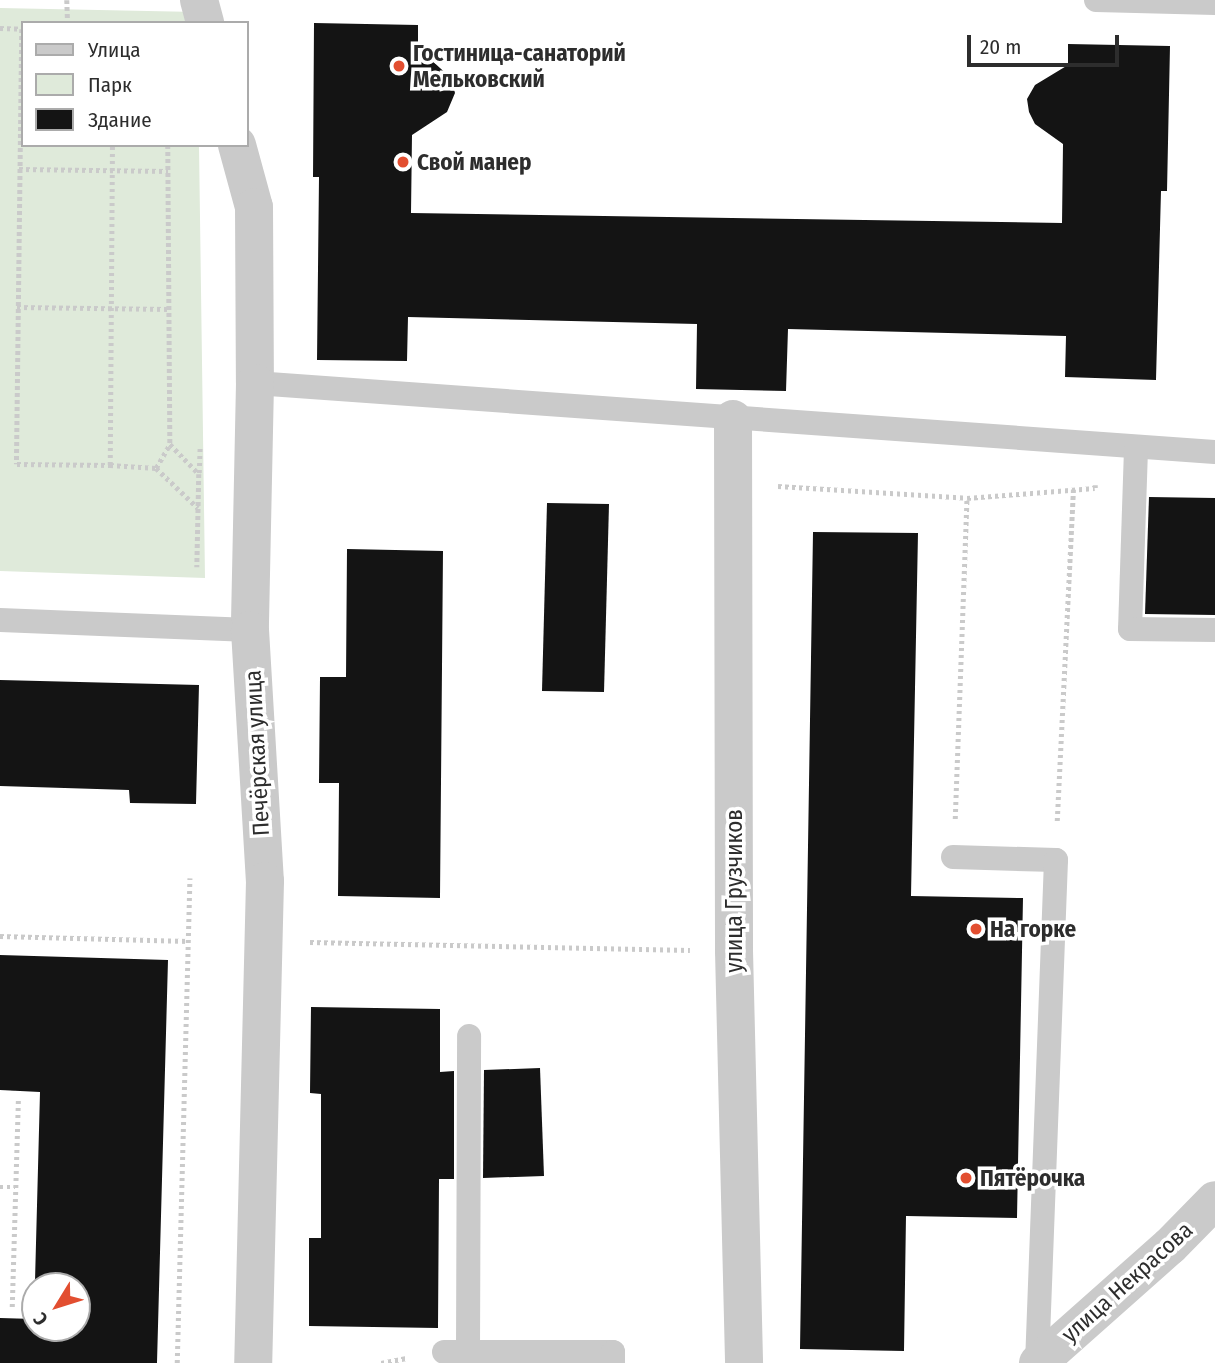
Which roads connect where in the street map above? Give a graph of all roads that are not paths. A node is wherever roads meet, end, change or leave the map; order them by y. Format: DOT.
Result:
graph roads {
  1 [pos="199,0"];
  2 [pos="1096,0"];
  3 [pos="1215,3"];
  4 [pos="204,21"];
  5 [pos="238,147"];
  6 [pos="255,383"];
  7 [pos="733,419"];
  8 [pos="1136,449"];
  9 [pos="1215,452"];
  10 [pos="0,620"];
  11 [pos="250,630"];
  12 [pos="1215,630"];
  13 [pos="953,858"];
  14 [pos="469,1036"];
  15 [pos="1215,1200"];
  16 [pos="253,1363"];
  17 [pos="613,1363"];
  18 [pos="744,1363"];
  19 [pos="1037,1363"];
  1 -- 4 [label="street"];
  2 -- 3 [label="lane"];
  5 -- 6 [label="street, Печёрская улица"];
  6 -- 7 [label="lane"];
  6 -- 11 [label="street, Печёрская улица"];
  7 -- 8 [label="lane"];
  7 -- 18 [label="street, улица Грузчиков"];
  8 -- 9 [label="lane"];
  8 -- 12 [label="lane"];
  10 -- 11 [label="lane"];
  11 -- 16 [label="street, Печёрская улица"];
  13 -- 19 [label="lane"];
  14 -- 17 [label="lane"];
  15 -- 19 [label="street, улица Некрасова"];
}
